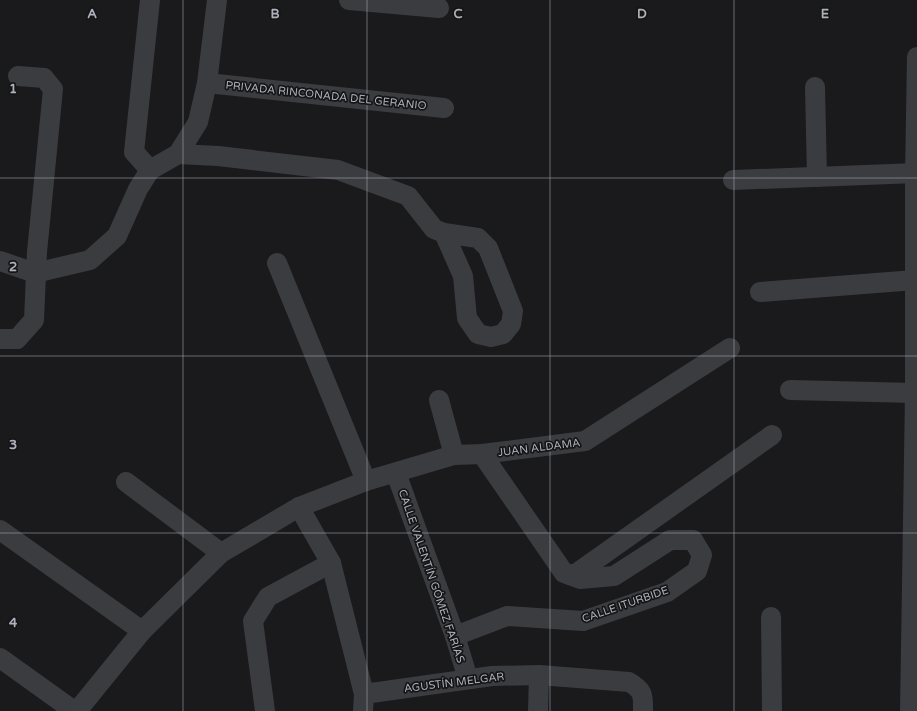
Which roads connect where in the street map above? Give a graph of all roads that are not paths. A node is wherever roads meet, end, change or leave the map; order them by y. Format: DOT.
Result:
graph roads {
  1 [pos="150,0"];
  2 [pos="217,0"];
  3 [pos="349,0"];
  4 [pos="439,8"];
  5 [pos="917,57"];
  6 [pos="18,76"];
  7 [pos="207,83"];
  8 [pos="815,87"];
  9 [pos="444,108"];
  10 [pos="178,154"];
  11 [pos="150,170"];
  12 [pos="916,174"];
  13 [pos="817,177"];
  14 [pos="733,180"];
  15 [pos="444,233"];
  16 [pos="0,261"];
  17 [pos="277,263"];
  18 [pos="35,273"];
  19 [pos="915,280"];
  20 [pos="760,292"];
  21 [pos="0,339"];
  22 [pos="730,348"];
  23 [pos="790,390"];
  24 [pos="915,393"];
  25 [pos="439,400"];
  26 [pos="772,435"];
  27 [pos="482,454"];
  28 [pos="454,455"];
  29 [pos="396,473"];
  30 [pos="366,481"];
  31 [pos="126,482"];
  32 [pos="300,507"];
  33 [pos="0,530"];
  34 [pos="221,552"];
  35 [pos="331,563"];
  36 [pos="569,575"];
  37 [pos="771,617"];
  38 [pos="914,631"];
  39 [pos="142,632"];
  40 [pos="455,636"];
  41 [pos="0,658"];
  42 [pos="539,675"];
  43 [pos="468,679"];
  44 [pos="363,703"];
  45 [pos="84,708"];
  46 [pos="264,711"];
  47 [pos="538,711"];
  48 [pos="644,711"];
  49 [pos="772,711"];
  50 [pos="910,711"];
  1 -- 11 [label="street"];
  2 -- 7 [label="street"];
  3 -- 4 [label="street"];
  5 -- 12 [label="street"];
  6 -- 18 [label="street"];
  7 -- 9 [label="street, PRIVADA RINCONADA DEL GERANIO"];
  7 -- 10 [label="street"];
  8 -- 13 [label="street"];
  10 -- 11 [label="street"];
  10 -- 15 [label="street"];
  11 -- 18 [label="street"];
  12 -- 13 [label="street"];
  12 -- 19 [label="street"];
  13 -- 14 [label="street"];
  15 -- 15 [label="street"];
  16 -- 18 [label="street"];
  17 -- 30 [label="street"];
  18 -- 21 [label="street"];
  19 -- 20 [label="street"];
  19 -- 24 [label="street"];
  22 -- 27 [label="street, JUAN ALDAMA"];
  23 -- 24 [label="street"];
  24 -- 38 [label="street"];
  25 -- 28 [label="street"];
  26 -- 36 [label="street"];
  27 -- 28 [label="street, JUAN ALDAMA"];
  27 -- 36 [label="street"];
  28 -- 29 [label="street, JUAN ALDAMA"];
  29 -- 30 [label="street, JUAN ALDAMA"];
  29 -- 40 [label="street, CALLE VALENTÍN GÓMEZ FARÍAS"];
  30 -- 32 [label="street, JUAN ALDAMA"];
  31 -- 34 [label="street"];
  32 -- 34 [label="street, JUAN ALDAMA"];
  32 -- 35 [label="street, AGUSTÍN MELGAR"];
  33 -- 39 [label="street"];
  34 -- 39 [label="street, JUAN ALDAMA"];
  35 -- 44 [label="street, AGUSTÍN MELGAR"];
  35 -- 46 [label="street"];
  36 -- 40 [label="street, CALLE ITURBIDE"];
  37 -- 49 [label="street"];
  38 -- 50 [label="street"];
  39 -- 45 [label="street, JUAN ALDAMA"];
  40 -- 43 [label="street, CALLE VALENTÍN GÓMEZ FARÍAS"];
  41 -- 45 [label="street"];
  42 -- 43 [label="street, AGUSTÍN MELGAR"];
  42 -- 47 [label="street"];
  42 -- 48 [label="street, AGUSTÍN MELGAR"];
  43 -- 44 [label="street, AGUSTÍN MELGAR"];
}
